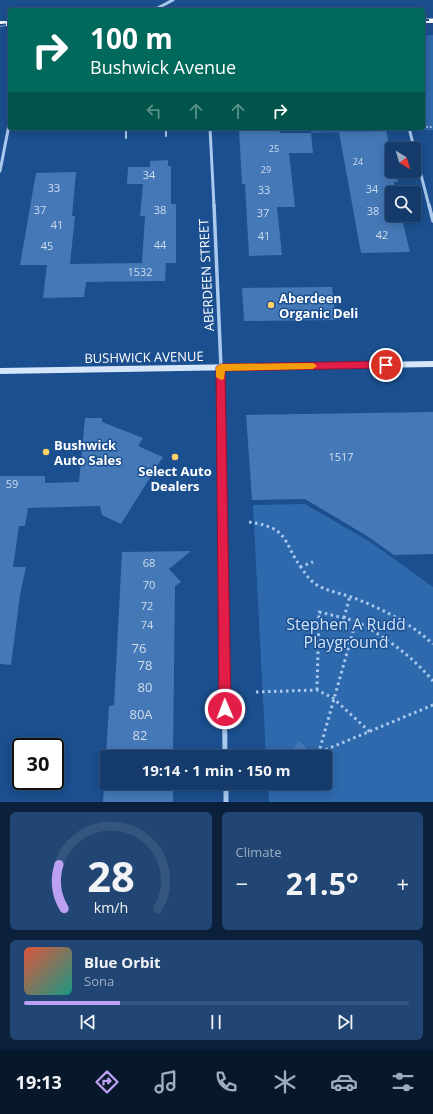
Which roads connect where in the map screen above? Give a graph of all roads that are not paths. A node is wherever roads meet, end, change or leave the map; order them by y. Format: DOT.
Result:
graph roads {
  1 [pos="173,0"];
  2 [pos="158,8"];
  3 [pos="8,130"];
  4 [pos="126,130"];
  5 [pos="166,130"];
  6 [pos="210,130"];
  7 [pos="410,130"];
  8 [pos="166,136"];
  9 [pos="126,138"];
  10 [pos="0,171"];
  11 [pos="433,221"];
  12 [pos="433,364"];
  13 [pos="221,367"];
  14 [pos="0,371"];
  15 [pos="226,750"];
  16 [pos="226,790"];
  17 [pos="226,802"];
  1 -- 2 [label="street"];
  3 -- 10 [label="street"];
  4 -- 9 [label="lane"];
  5 -- 8 [label="lane"];
  6 -- 13 [label="street, ABERDEEN STREET"];
  7 -- 11 [label="street"];
  12 -- 13 [label="main road, BUSHWICK AVENUE"];
  13 -- 14 [label="main road, BUSHWICK AVENUE"];
  13 -- 15 [label="street, ABERDEEN STREET"];
  16 -- 17 [label="street"];
}
